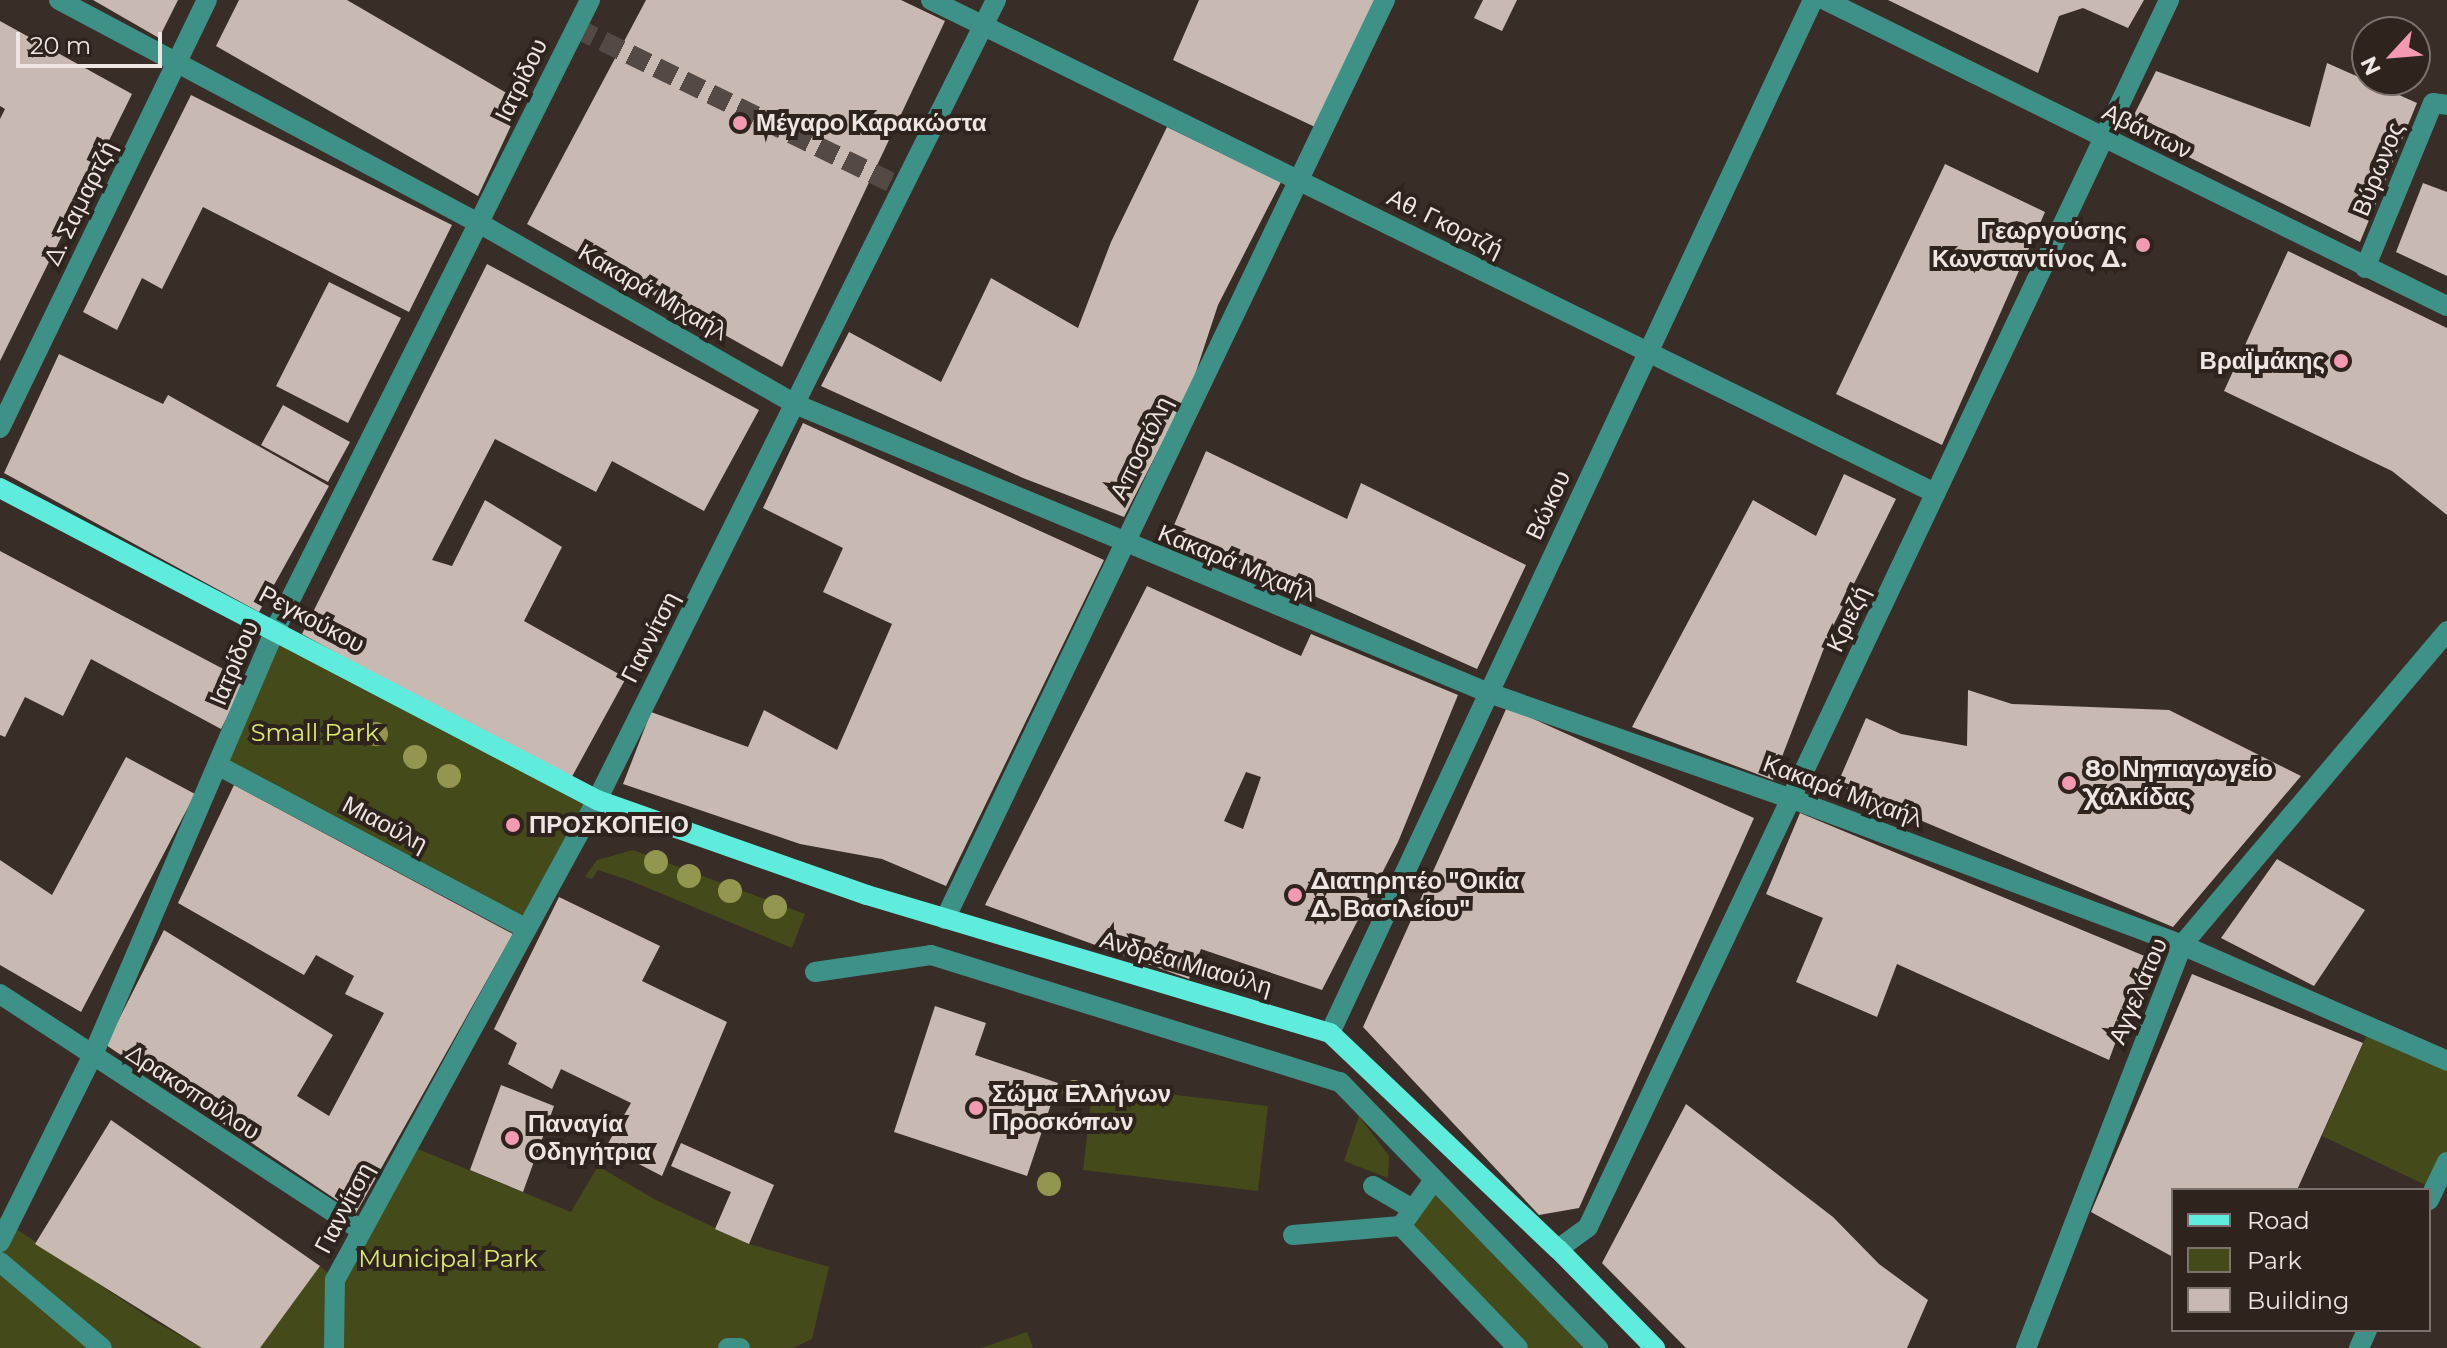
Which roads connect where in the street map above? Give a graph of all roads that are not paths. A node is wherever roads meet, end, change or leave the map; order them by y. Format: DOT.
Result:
graph roads {
  1 [pos="59,0"];
  2 [pos="207,0"];
  3 [pos="590,0"];
  4 [pos="931,0"];
  5 [pos="996,0"];
  6 [pos="1385,0"];
  7 [pos="1813,0"];
  8 [pos="1825,0"];
  9 [pos="2169,0"];
  10 [pos="983,26"];
  11 [pos="177,62"];
  12 [pos="2440,104"];
  13 [pos="2104,138"];
  14 [pos="1299,180"];
  15 [pos="479,223"];
  16 [pos="2365,268"];
  17 [pos="2447,306"];
  18 [pos="1648,352"];
  19 [pos="795,404"];
  20 [pos="0,428"];
  21 [pos="0,488"];
  22 [pos="1935,493"];
  23 [pos="1124,545"];
  24 [pos="276,628"];
  25 [pos="2447,631"];
  26 [pos="1489,693"];
  27 [pos="219,766"];
  28 [pos="1792,799"];
  29 [pos="597,800"];
  30 [pos="945,919"];
  31 [pos="527,929"];
  32 [pos="2182,945"];
  33 [pos="815,972"];
  34 [pos="0,994"];
  35 [pos="1330,1033"];
  36 [pos="92,1057"];
  37 [pos="2447,1061"];
  38 [pos="2447,1162"];
  39 [pos="1434,1180"];
  40 [pos="1373,1186"];
  41 [pos="2431,1196"];
  42 [pos="1406,1217"];
  43 [pos="360,1230"];
  44 [pos="5,1234"];
  45 [pos="1293,1235"];
  46 [pos="1558,1249"];
  47 [pos="0,1262"];
  48 [pos="102,1348"];
  49 [pos="334,1348"];
  50 [pos="728,1348"];
  51 [pos="740,1348"];
  52 [pos="1518,1348"];
  53 [pos="1598,1348"];
  54 [pos="1655,1348"];
  55 [pos="2026,1348"];
  1 -- 11 [label="street, Κακαρά Μιχαήλ"];
  2 -- 11 [label="street, Δ. Σαμαρτζή"];
  3 -- 15 [label="street, Ιατρίδου"];
  4 -- 10 [label="street, Αθ. Γκορτζή"];
  5 -- 10 [label="street, Γιαννίτση"];
  6 -- 14 [label="street, Αποστόλη"];
  7 -- 18 [label="street, Βώκου"];
  8 -- 13 [label="street, Αβάντων"];
  9 -- 13 [label="street, Κριεζή"];
  10 -- 14 [label="street, Αθ. Γκορτζή"];
  10 -- 19 [label="street, Γιαννίτση"];
  11 -- 15 [label="street, Κακαρά Μιχαήλ"];
  11 -- 20 [label="street, Δ. Σαμαρτζή"];
  12 -- 16 [label="street, Βύρωνος"];
  13 -- 16 [label="street, Αβάντων"];
  13 -- 22 [label="street, Κριεζή"];
  14 -- 18 [label="street, Αθ. Γκορτζή"];
  14 -- 23 [label="street, Αποστόλη"];
  15 -- 19 [label="street, Κακαρά Μιχαήλ"];
  15 -- 24 [label="street, Ιατρίδου"];
  16 -- 17 [label="street, Αβάντων"];
  18 -- 22 [label="street, Αθ. Γκορτζή"];
  18 -- 26 [label="street, Βώκου"];
  19 -- 23 [label="street, Κακαρά Μιχαήλ"];
  19 -- 29 [label="street, Γιαννίτση"];
  21 -- 24 [label="main road, Ρεγκούκου"];
  22 -- 28 [label="street, Κριεζή"];
  23 -- 26 [label="street, Κακαρά Μιχαήλ"];
  23 -- 30 [label="street, Αποστόλη"];
  24 -- 27 [label="street, Ιατρίδου"];
  24 -- 29 [label="main road, Ρεγκούκου"];
  25 -- 32 [label="street, Αγγελάτου"];
  26 -- 28 [label="street, Κακαρά Μιχαήλ"];
  26 -- 35 [label="street, Βώκου"];
  27 -- 31 [label="street, Μιαούλη"];
  27 -- 36 [label="street, Ιατρίδου"];
  28 -- 32 [label="street, Κακαρά Μιχαήλ"];
  28 -- 46 [label="street, Κριεζή"];
  29 -- 30 [label="main road, Ανδρέα Μιαούλη"];
  29 -- 31 [label="street, Γιαννίτση"];
  30 -- 35 [label="main road, Ανδρέα Μιαούλη"];
  31 -- 43 [label="street, Γιαννίτση"];
  32 -- 37 [label="street, Κακαρά Μιχαήλ"];
  32 -- 55 [label="street, Αγγελάτου"];
  33 -- 39 [label="street"];
  34 -- 36 [label="street, Δρακοπούλου"];
  35 -- 46 [label="main road, Ανδρέα Μιαούλη"];
  36 -- 43 [label="street, Δρακοπούλου"];
  36 -- 44 [label="street, Ιατρίδου"];
  38 -- 41 [label="street"];
  39 -- 42 [label="street"];
  39 -- 53 [label="street"];
  40 -- 42 [label="street"];
  42 -- 45 [label="street"];
  42 -- 52 [label="street"];
  43 -- 49 [label="street, Γιαννίτση"];
  46 -- 54 [label="main road, Ανδρέα Μιαούλη"];
  47 -- 48 [label="street"];
  50 -- 51 [label="street"];
}
